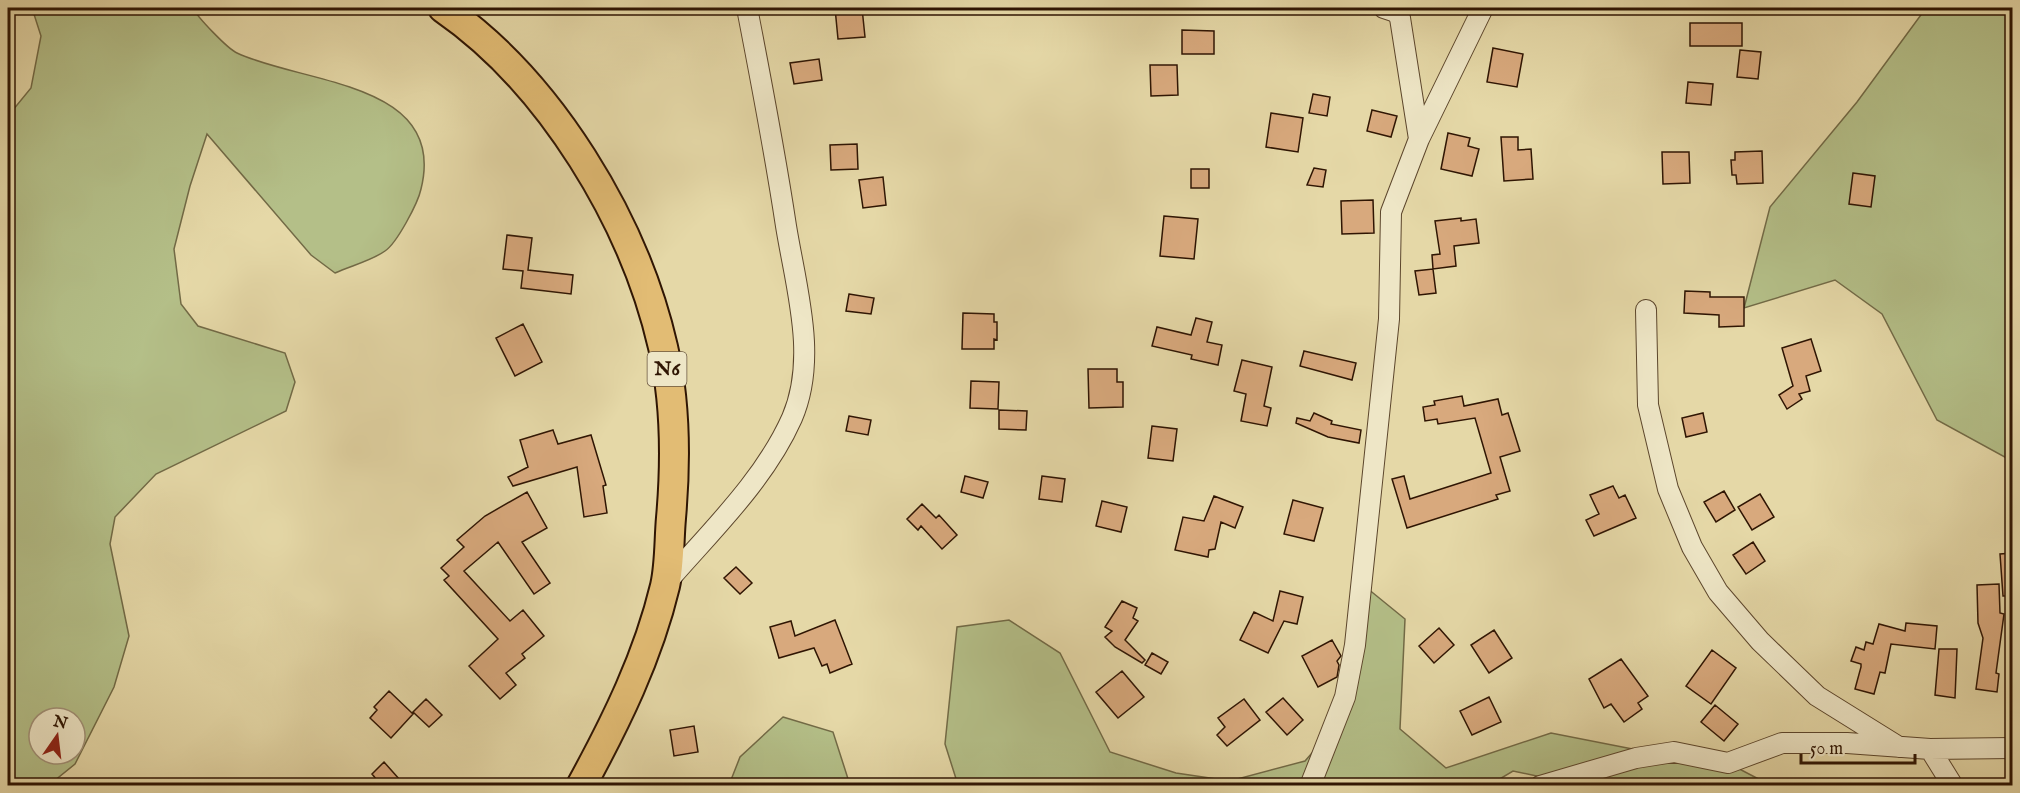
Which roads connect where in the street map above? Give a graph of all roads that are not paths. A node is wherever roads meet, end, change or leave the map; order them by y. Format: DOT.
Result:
graph roads {
  1 [pos="443,8"];
  2 [pos="747,8"];
  3 [pos="1384,8"];
  4 [pos="1483,8"];
  5 [pos="1419,139"];
  6 [pos="1646,310"];
  7 [pos="666,583"];
  8 [pos="1899,747"];
  9 [pos="2013,748"];
  10 [pos="1930,749"];
  11 [pos="581,786"];
  12 [pos="1310,786"];
  13 [pos="1540,786"];
  14 [pos="1953,786"];
  1 -- 7 [label="highway, N6"];
  2 -- 7 [label="street"];
  3 -- 5 [label="street"];
  4 -- 5 [label="street"];
  5 -- 12 [label="street"];
  6 -- 8 [label="street"];
  7 -- 11 [label="highway, N6"];
  8 -- 10 [label="street"];
  8 -- 13 [label="street"];
  9 -- 10 [label="street"];
  10 -- 14 [label="street"];
}
